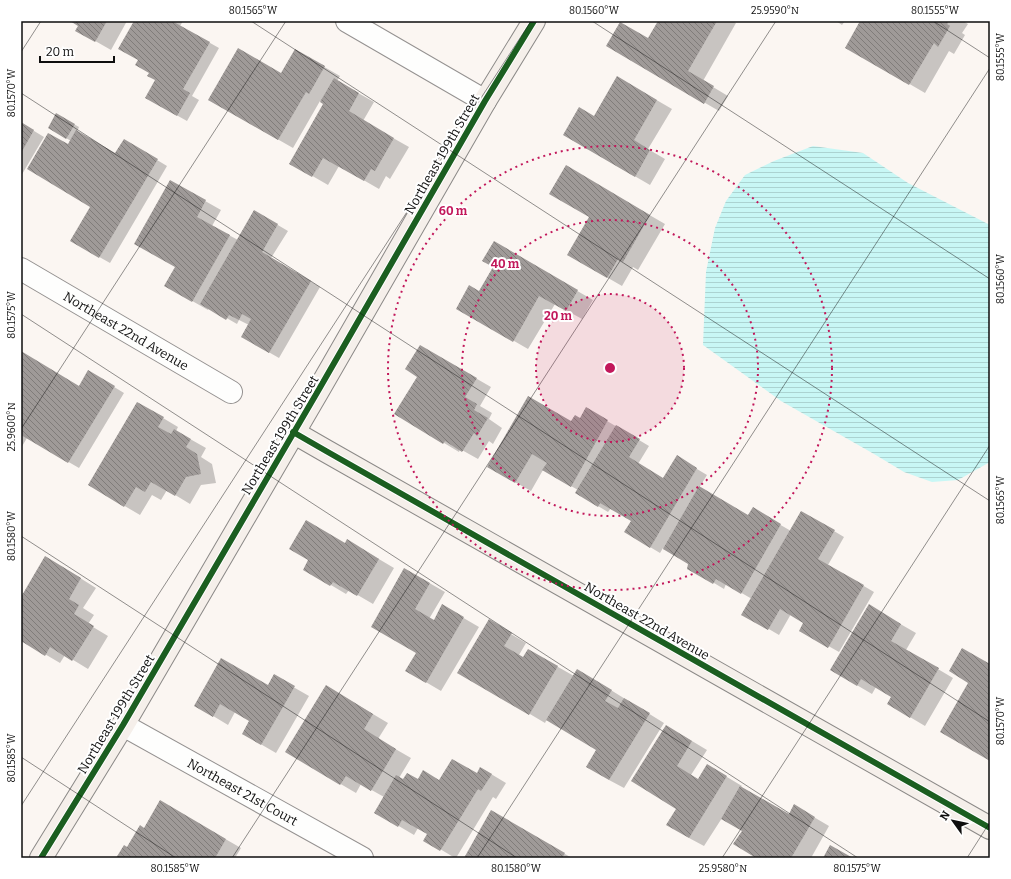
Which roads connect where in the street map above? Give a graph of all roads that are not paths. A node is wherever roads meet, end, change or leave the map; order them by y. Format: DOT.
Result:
graph roads {
  1 [pos="347,21"];
  2 [pos="534,21"];
  3 [pos="485,101"];
  4 [pos="21,269"];
  5 [pos="231,392"];
  6 [pos="294,432"];
  7 [pos="123,725"];
  8 [pos="990,828"];
  9 [pos="41,858"];
  10 [pos="362,858"];
  1 -- 3 [label="street"];
  2 -- 3 [label="street, Northeast 199th Street"];
  3 -- 6 [label="street, Northeast 199th Street"];
  4 -- 5 [label="street, Northeast 22nd Avenue"];
  6 -- 7 [label="street, Northeast 199th Street"];
  6 -- 8 [label="street, Northeast 22nd Avenue"];
  7 -- 9 [label="street, Northeast 199th Street"];
  7 -- 10 [label="street, Northeast 21st Court"];
}
